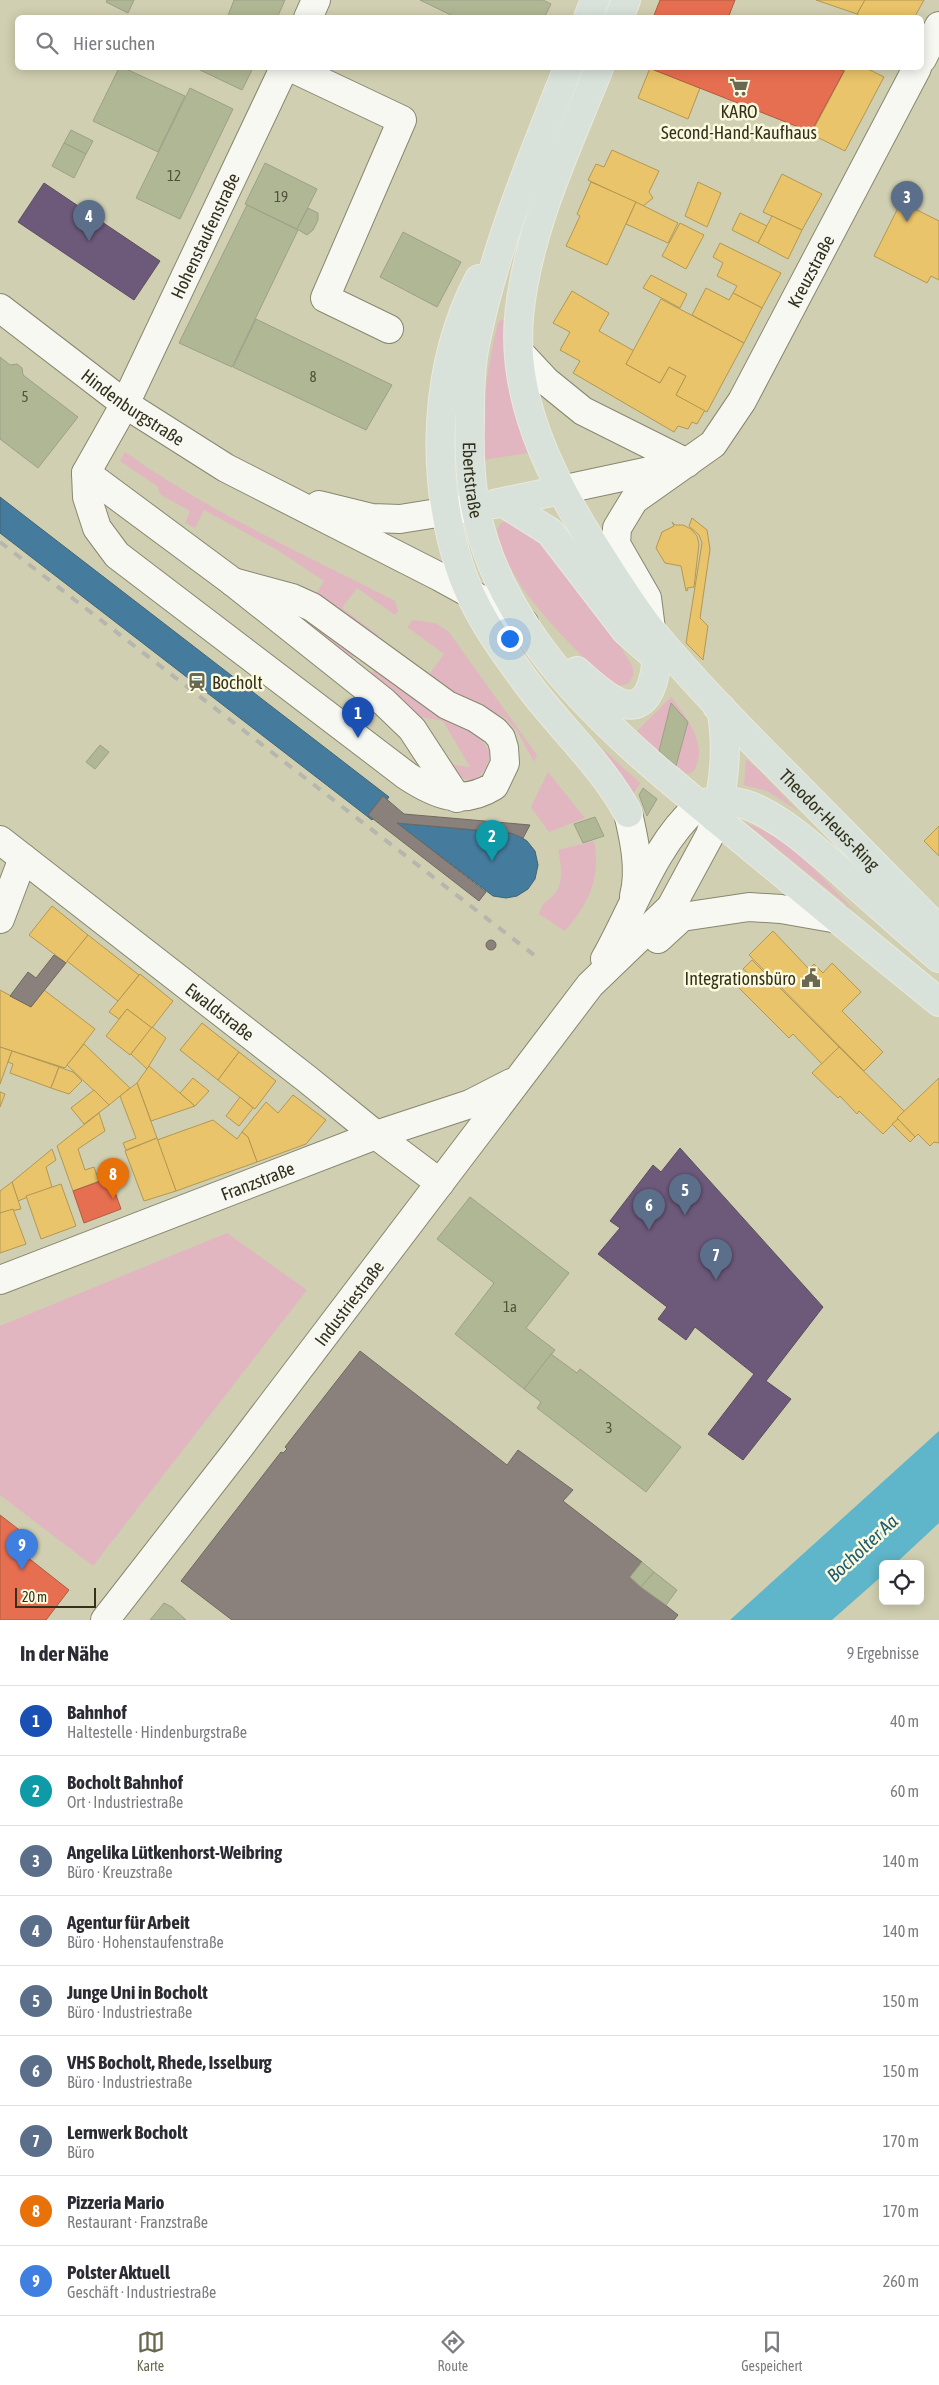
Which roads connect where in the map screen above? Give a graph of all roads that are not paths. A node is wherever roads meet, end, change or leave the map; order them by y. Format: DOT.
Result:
graph roads {
  1 [pos="316,0"];
  2 [pos="595,0"];
  3 [pos="626,0"];
  4 [pos="309,15"];
  5 [pos="589,15"];
  6 [pos="620,15"];
  7 [pos="939,26"];
  8 [pos="924,55"];
  9 [pos="283,70"];
  10 [pos="296,70"];
  11 [pos="567,70"];
  12 [pos="598,70"];
  13 [pos="916,70"];
  14 [pos="504,231"];
  15 [pos="0,308"];
  16 [pos="389,329"];
  17 [pos="519,352"];
  18 [pos="125,404"];
  19 [pos="687,463"];
  20 [pos="86,473"];
  21 [pos="561,490"];
  22 [pos="274,494"];
  23 [pos="504,503"];
  24 [pos="476,507"];
  25 [pos="446,513"];
  26 [pos="233,582"];
  27 [pos="472,596"];
  28 [pos="524,623"];
  29 [pos="654,640"];
  30 [pos="720,708"];
  31 [pos="458,798"];
  32 [pos="712,808"];
  33 [pos="628,813"];
  34 [pos="0,840"];
  35 [pos="23,858"];
  36 [pos="631,909"];
  37 [pos="0,919"];
  38 [pos="838,919"];
  39 [pos="939,930"];
  40 [pos="939,958"];
  41 [pos="590,985"];
  42 [pos="939,1002"];
  43 [pos="515,1081"];
  44 [pos="376,1136"];
  45 [pos="440,1183"];
  46 [pos="0,1280"];
  47 [pos="105,1620"];
  1 -- 4 [label="street"];
  2 -- 5 [label="main road"];
  3 -- 6 [label="main road"];
  7 -- 8 [label="street"];
  9 -- 18 [label="street, Hohenstaufenstraße"];
  10 -- 16 [label="street"];
  11 -- 14 [label="main road, Ebertstraße"];
  12 -- 17 [label="main road"];
  13 -- 19 [label="street, Kreuzstraße"];
  14 -- 24 [label="main road, Ebertstraße"];
  14 -- 25 [label="main road"];
  15 -- 18 [label="street, Hindenburgstraße"];
  17 -- 19 [label="street"];
  17 -- 21 [label="main road"];
  18 -- 20 [label="street, Hohenstaufenstraße"];
  18 -- 22 [label="street, Hindenburgstraße"];
  19 -- 21 [label="street, Kreuzstraße"];
  19 -- 29 [label="street, Kreuzstraße"];
  20 -- 26 [label="street"];
  20 -- 31 [label="street"];
  21 -- 23 [label="main road"];
  21 -- 29 [label="main road"];
  22 -- 25 [label="street, Hindenburgstraße"];
  22 -- 27 [label="street, Hindenburgstraße"];
  23 -- 24 [label="main road"];
  23 -- 29 [label="main road"];
  24 -- 25 [label="street, Hindenburgstraße"];
  24 -- 28 [label="main road, Ebertstraße"];
  25 -- 27 [label="main road"];
  26 -- 31 [label="street"];
  26 -- 31 [label="street"];
  27 -- 28 [label="street, Hindenburgstraße"];
  27 -- 33 [label="main road"];
  28 -- 29 [label="main road"];
  28 -- 32 [label="main road, Ebertstraße"];
  29 -- 30 [label="main road"];
  30 -- 32 [label="main road"];
  30 -- 39 [label="main road, Theodor-Heuss-Ring"];
  32 -- 36 [label="street"];
  32 -- 38 [label="main road"];
  32 -- 40 [label="main road"];
  32 -- 41 [label="street"];
  33 -- 36 [label="street"];
  34 -- 35 [label="street, Ewaldstraße"];
  35 -- 37 [label="street"];
  35 -- 44 [label="street, Ewaldstraße"];
  36 -- 41 [label="street"];
  38 -- 41 [label="street"];
  38 -- 42 [label="main road"];
  41 -- 43 [label="street, Industriestraße"];
  43 -- 44 [label="street, Franzstraße"];
  43 -- 45 [label="street, Industriestraße"];
  44 -- 45 [label="street, Ewaldstraße"];
  44 -- 46 [label="street, Franzstraße"];
  45 -- 47 [label="street, Industriestraße"];
}
